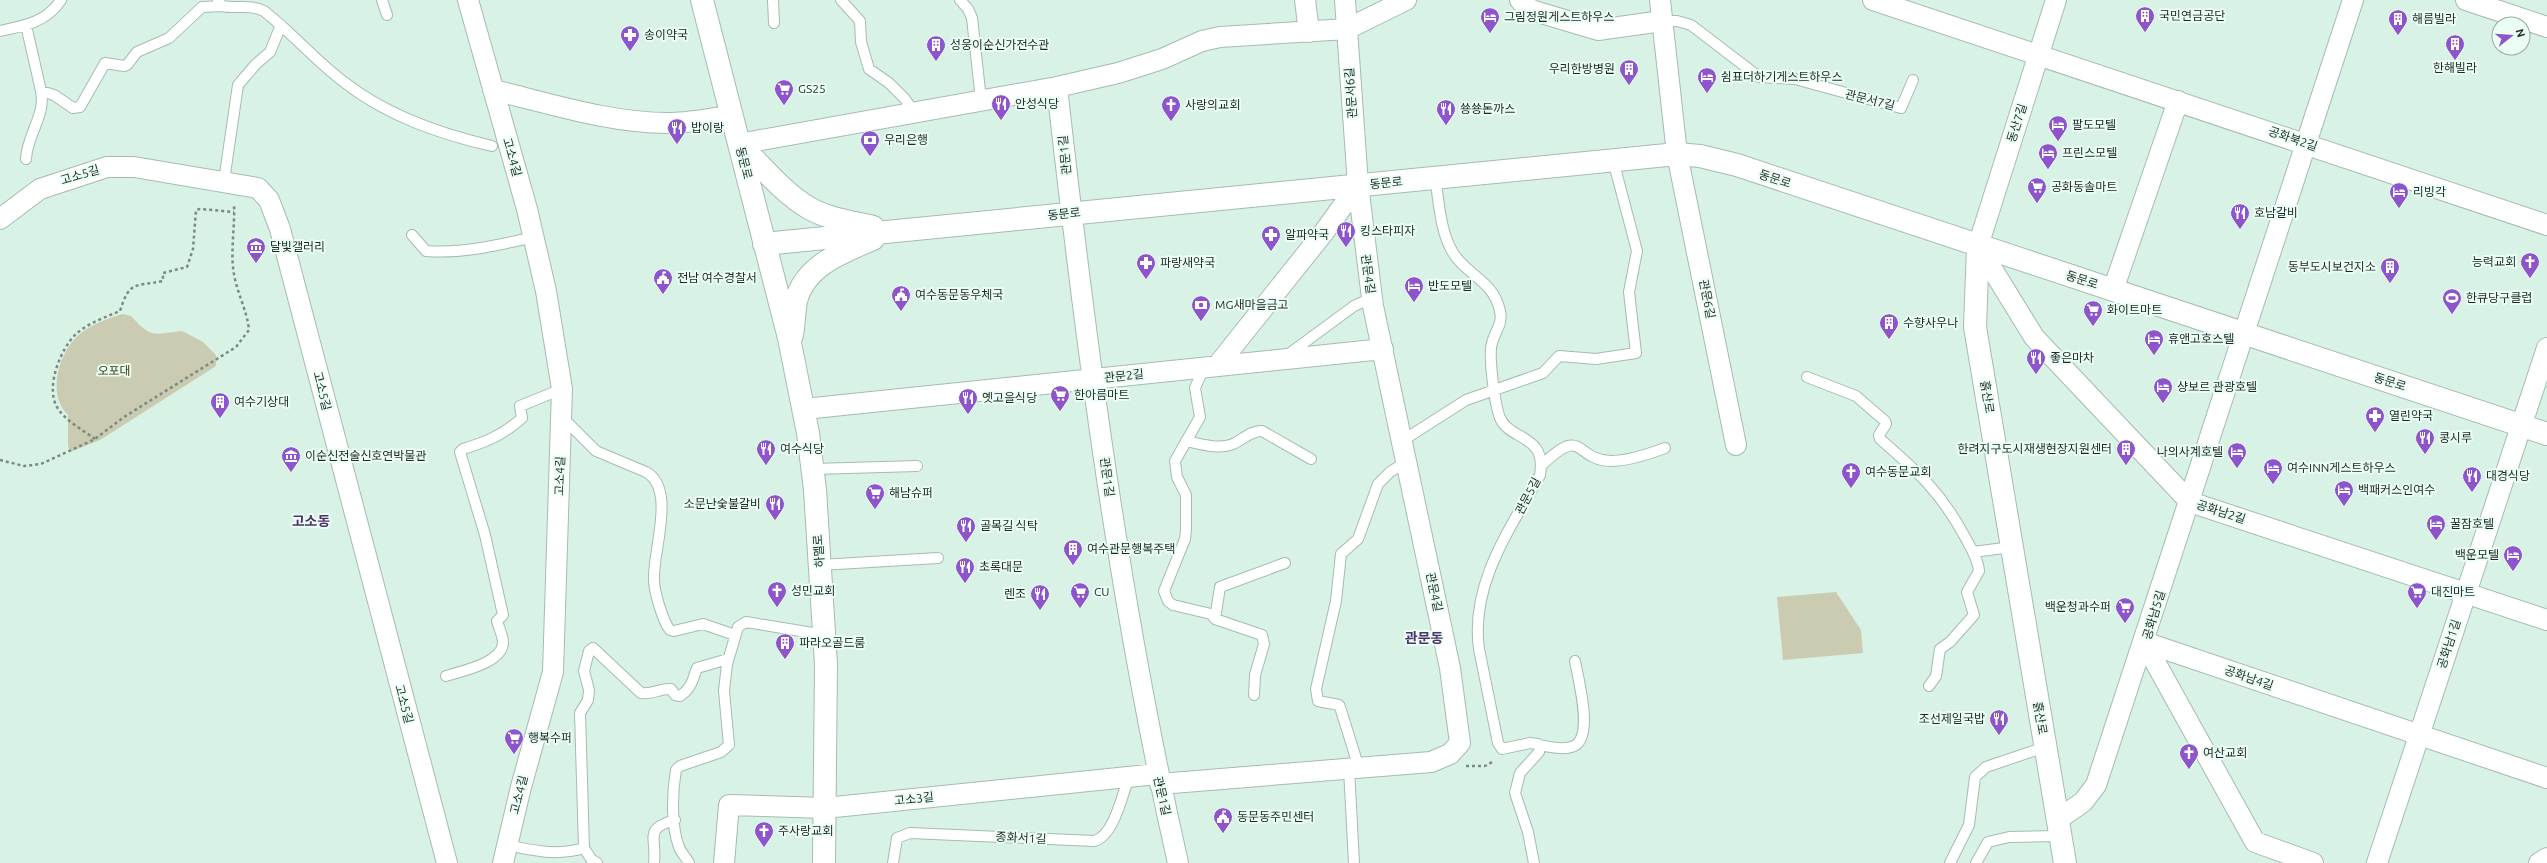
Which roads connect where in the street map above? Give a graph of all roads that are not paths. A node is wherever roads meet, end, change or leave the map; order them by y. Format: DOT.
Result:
graph roads {
  1 [pos="61,0"];
  2 [pos="382,0"];
  3 [pos="468,0"];
  4 [pos="702,0"];
  5 [pos="773,0"];
  6 [pos="841,0"];
  7 [pos="960,0"];
  8 [pos="1305,0"];
  9 [pos="1345,0"];
  10 [pos="1406,0"];
  11 [pos="1520,0"];
  12 [pos="1660,0"];
  13 [pos="1873,0"];
  14 [pos="2056,0"];
  15 [pos="2353,0"];
  16 [pos="2466,0"];
  17 [pos="220,3"];
  18 [pos="387,15"];
  19 [pos="1662,21"];
  20 [pos="774,22"];
  21 [pos="26,25"];
  22 [pos="281,25"];
  23 [pos="2547,27"];
  24 [pos="1347,29"];
  25 [pos="0,30"];
  26 [pos="1309,32"];
  27 [pos="2039,54"];
  28 [pos="1913,80"];
  29 [pos="1057,87"];
  30 [pos="493,90"];
  31 [pos="41,92"];
  32 [pos="981,100"];
  33 [pos="2178,101"];
  34 [pos="914,112"];
  35 [pos="732,116"];
  36 [pos="739,144"];
  37 [pos="2306,144"];
  38 [pos="492,146"];
  39 [pos="1677,154"];
  40 [pos="26,159"];
  41 [pos="1613,160"];
  42 [pos="1435,178"];
  43 [pos="229,182"];
  44 [pos="1358,185"];
  45 [pos="1071,213"];
  46 [pos="1,216"];
  47 [pos="2547,225"];
  48 [pos="890,231"];
  49 [pos="412,235"];
  50 [pos="534,237"];
  51 [pos="764,244"];
  52 [pos="1978,246"];
  53 [pos="2113,290"];
  54 [pos="1371,298"];
  55 [pos="2244,334"];
  56 [pos="791,348"];
  57 [pos="1383,348"];
  58 [pos="2547,348"];
  59 [pos="1282,359"];
  60 [pos="1210,367"];
  61 [pos="1807,377"];
  62 [pos="1092,379"];
  63 [pos="562,389"];
  64 [pos="1494,391"];
  65 [pos="804,409"];
  66 [pos="562,417"];
  67 [pos="2521,425"];
  68 [pos="2547,434"];
  69 [pos="1186,441"];
  70 [pos="1402,441"];
  71 [pos="1736,445"];
  72 [pos="1665,448"];
  73 [pos="1311,459"];
  74 [pos="1406,462"];
  75 [pos="1542,465"];
  76 [pos="917,466"];
  77 [pos="813,469"];
  78 [pos="2190,502"];
  79 [pos="2012,547"];
  80 [pos="1973,552"];
  81 [pos="938,558"];
  82 [pos="1286,563"];
  83 [pos="820,565"];
  84 [pos="2466,593"];
  85 [pos="1215,619"];
  86 [pos="2547,620"];
  87 [pos="735,635"];
  88 [pos="825,635"];
  89 [pos="2144,642"];
  90 [pos="728,659"];
  91 [pos="1575,661"];
  92 [pos="446,676"];
  93 [pos="1929,686"];
  94 [pos="1254,695"];
  95 [pos="2419,735"];
  96 [pos="1539,745"];
  97 [pos="2045,747"];
  98 [pos="1354,768"];
  99 [pos="1129,776"];
  100 [pos="2547,778"];
  101 [pos="1159,779"];
  102 [pos="825,808"];
  103 [pos="675,820"];
  104 [pos="2059,828"];
  105 [pos="584,848"];
  106 [pos="505,854"];
  107 [pos="2547,858"];
  108 [pos="447,863"];
  109 [pos="597,863"];
  110 [pos="654,863"];
  111 [pos="689,863"];
  112 [pos="724,863"];
  113 [pos="824,863"];
  114 [pos="893,863"];
  115 [pos="1178,863"];
  116 [pos="1354,863"];
  117 [pos="1534,863"];
  118 [pos="1950,863"];
  119 [pos="1976,863"];
  120 [pos="2065,863"];
  121 [pos="2313,863"];
  122 [pos="2377,863"];
  123 [pos="2539,863"];
  1 -- 21 [label="lane"];
  2 -- 18 [label="lane"];
  3 -- 30 [label="street, 고소4길"];
  4 -- 35 [label="street, 동문로"];
  5 -- 20 [label="lane"];
  6 -- 34 [label="lane"];
  7 -- 32 [label="lane"];
  8 -- 26 [label="street"];
  9 -- 24 [label="street, 관문서6길"];
  10 -- 24 [label="street"];
  11 -- 19 [label="street"];
  12 -- 19 [label="street"];
  13 -- 27 [label="street"];
  14 -- 27 [label="street, 동산7길"];
  15 -- 37 [label="street, 공화남5길"];
  16 -- 23 [label="street"];
  17 -- 22 [label="lane"];
  17 -- 31 [label="lane"];
  19 -- 28 [label="lane, 관문서7길"];
  19 -- 39 [label="street"];
  21 -- 25 [label="lane"];
  21 -- 31 [label="lane"];
  22 -- 38 [label="lane"];
  22 -- 43 [label="lane"];
  24 -- 26 [label="street"];
  24 -- 44 [label="street, 관문서6길"];
  26 -- 29 [label="street"];
  27 -- 33 [label="street, 공화북2길"];
  27 -- 52 [label="street, 동산7길"];
  29 -- 32 [label="street"];
  29 -- 45 [label="street, 관문1길"];
  30 -- 35 [label="street"];
  30 -- 50 [label="street, 고소4길"];
  31 -- 40 [label="lane"];
  32 -- 34 [label="street"];
  33 -- 37 [label="street, 공화북2길"];
  33 -- 53 [label="street"];
  34 -- 36 [label="street"];
  35 -- 36 [label="street, 동문로"];
  36 -- 48 [label="street"];
  36 -- 51 [label="street, 동문로"];
  37 -- 47 [label="street, 공화북2길"];
  37 -- 55 [label="street, 공화남5길"];
  39 -- 41 [label="street, 동문로"];
  39 -- 52 [label="street, 동문로"];
  39 -- 71 [label="street, 관문6길"];
  41 -- 42 [label="street, 동문로"];
  41 -- 64 [label="lane"];
  42 -- 44 [label="street, 동문로"];
  42 -- 64 [label="lane, 관문5길"];
  43 -- 46 [label="street, 고소5길"];
  43 -- 108 [label="street, 고소5길"];
  44 -- 45 [label="street, 동문로"];
  44 -- 54 [label="street, 관문4길"];
  44 -- 60 [label="street"];
  45 -- 48 [label="street, 동문로"];
  45 -- 62 [label="street, 관문1길"];
  48 -- 51 [label="street, 동문로"];
  48 -- 56 [label="street"];
  49 -- 50 [label="lane"];
  50 -- 63 [label="street, 고소4길"];
  51 -- 56 [label="street, 하멜로"];
  52 -- 53 [label="street, 동문로"];
  52 -- 78 [label="street, 공화남2길"];
  52 -- 79 [label="street, 흙산로"];
  53 -- 55 [label="street, 동문로"];
  54 -- 57 [label="street, 관문4길"];
  54 -- 59 [label="lane"];
  55 -- 67 [label="street, 동문로"];
  55 -- 78 [label="street, 공화남5길"];
  56 -- 65 [label="street, 하멜로"];
  57 -- 59 [label="street, 관문2길"];
  57 -- 70 [label="street, 관문4길"];
  58 -- 67 [label="street, 공화남1길"];
  59 -- 60 [label="street, 관문2길"];
  60 -- 62 [label="street, 관문2길"];
  60 -- 69 [label="lane"];
  61 -- 80 [label="lane"];
  62 -- 65 [label="street, 관문2길"];
  62 -- 101 [label="street, 관문1길"];
  63 -- 66 [label="street, 고소4길"];
  63 -- 92 [label="lane"];
  64 -- 70 [label="lane"];
  64 -- 75 [label="lane, 관문5길"];
  65 -- 77 [label="street, 하멜로"];
  66 -- 87 [label="lane"];
  66 -- 106 [label="street, 고소4길"];
  67 -- 68 [label="street, 동문로"];
  67 -- 84 [label="street, 공화남1길"];
  69 -- 73 [label="lane"];
  69 -- 85 [label="lane"];
  70 -- 74 [label="street, 관문4길"];
  72 -- 75 [label="lane"];
  74 -- 98 [label="lane"];
  74 -- 98 [label="street, 관문4길"];
  75 -- 96 [label="lane, 관문5길"];
  76 -- 77 [label="lane"];
  77 -- 83 [label="street, 하멜로"];
  78 -- 84 [label="street, 공화남2길"];
  78 -- 89 [label="street, 공화남5길"];
  79 -- 80 [label="lane"];
  79 -- 97 [label="street, 흙산로"];
  80 -- 93 [label="lane"];
  81 -- 83 [label="lane"];
  82 -- 85 [label="lane"];
  83 -- 88 [label="street, 하멜로"];
  84 -- 86 [label="street, 공화남2길"];
  84 -- 95 [label="street, 공화남1길"];
  85 -- 94 [label="lane"];
  87 -- 88 [label="lane"];
  87 -- 90 [label="lane"];
  88 -- 102 [label="street, 하멜로"];
  89 -- 95 [label="street, 공화남4길"];
  89 -- 104 [label="street"];
  89 -- 121 [label="street, 공화남5길"];
  90 -- 103 [label="lane"];
  90 -- 105 [label="lane"];
  91 -- 96 [label="lane"];
  95 -- 100 [label="street, 공화남4길"];
  95 -- 122 [label="street, 공화남1길"];
  96 -- 117 [label="lane"];
  97 -- 104 [label="street, 흙산로"];
  97 -- 118 [label="lane, 흙산로"];
  98 -- 101 [label="street, 관문4길"];
  98 -- 116 [label="lane"];
  99 -- 101 [label="street, 고소3길"];
  99 -- 102 [label="street, 고소3길"];
  99 -- 114 [label="lane, 종화서1길"];
  101 -- 115 [label="street, 관문1길"];
  102 -- 112 [label="street, 고소3길"];
  102 -- 113 [label="street, 하멜로"];
  103 -- 110 [label="lane"];
  103 -- 111 [label="lane"];
  104 -- 119 [label="lane"];
  104 -- 120 [label="street, 흙산로"];
  105 -- 106 [label="lane"];
  105 -- 109 [label="lane"];
  107 -- 123 [label="street"];
}
